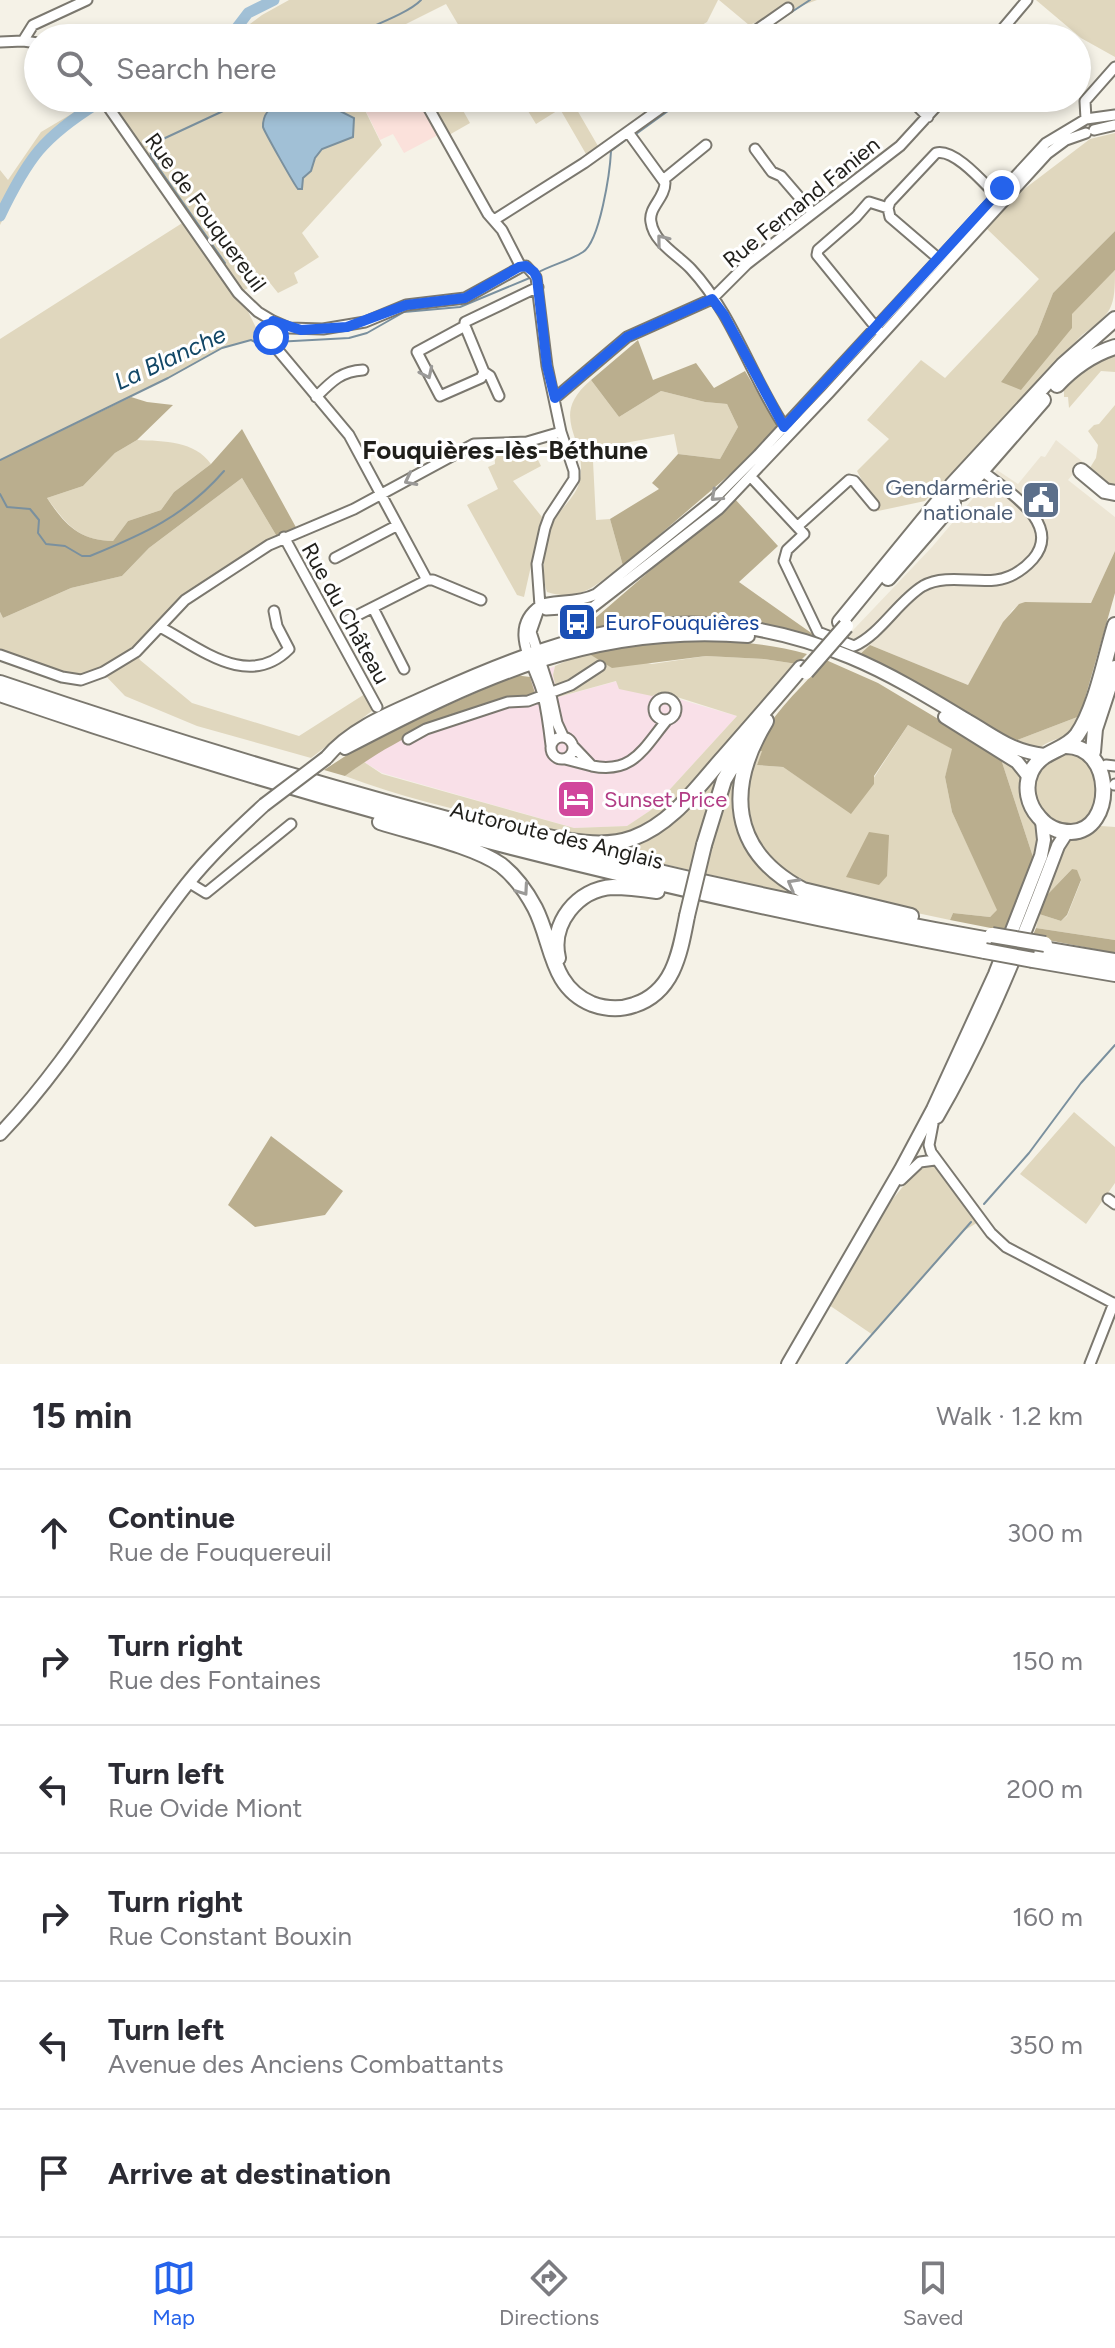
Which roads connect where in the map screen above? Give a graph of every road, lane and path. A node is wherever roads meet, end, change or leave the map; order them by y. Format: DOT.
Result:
graph roads {
  1 [pos="87,0"];
  2 [pos="1027,0"];
  3 [pos="788,8"];
  4 [pos="35,24"];
  5 [pos="765,24"];
  6 [pos="1007,24"];
  7 [pos="23,41"];
  8 [pos="0,42"];
  9 [pos="1115,67"];
  10 [pos="1091,94"];
  11 [pos="112,112"];
  12 [pos="431,112"];
  13 [pos="658,112"];
  14 [pos="923,112"];
  15 [pos="932,112"];
  16 [pos="1086,112"];
  17 [pos="1115,115"];
  18 [pos="928,117"];
  19 [pos="1088,125"];
  20 [pos="1115,125"];
  21 [pos="631,135"];
  22 [pos="706,145"];
  23 [pos="755,149"];
  24 [pos="663,180"];
  25 [pos="996,195"];
  26 [pos="888,208"];
  27 [pos="812,212"];
  28 [pos="494,220"];
  29 [pos="939,259"];
  30 [pos="521,267"];
  31 [pos="536,279"];
  32 [pos="712,299"];
  33 [pos="1115,319"];
  34 [pos="273,321"];
  35 [pos="465,326"];
  36 [pos="879,330"];
  37 [pos="1115,347"];
  38 [pos="363,370"];
  39 [pos="484,372"];
  40 [pos="499,396"];
  41 [pos="316,397"];
  42 [pos="555,398"];
  43 [pos="787,431"];
  44 [pos="561,432"];
  45 [pos="981,470"];
  46 [pos="1081,471"];
  47 [pos="751,477"];
  48 [pos="1115,493"];
  49 [pos="953,494"];
  50 [pos="381,495"];
  51 [pos="874,505"];
  52 [pos="396,526"];
  53 [pos="801,530"];
  54 [pos="284,537"];
  55 [pos="335,558"];
  56 [pos="427,580"];
  57 [pos="481,600"];
  58 [pos="540,606"];
  59 [pos="373,608"];
  60 [pos="274,611"];
  61 [pos="348,620"];
  62 [pos="1115,625"];
  63 [pos="160,627"];
  64 [pos="0,655"];
  65 [pos="535,656"];
  66 [pos="600,666"];
  67 [pos="1115,668"];
  68 [pos="404,669"];
  69 [pos="0,683"];
  70 [pos="547,692"];
  71 [pos="0,694"];
  72 [pos="377,707"];
  73 [pos="667,720"];
  74 [pos="762,720"];
  75 [pos="563,736"];
  76 [pos="408,739"];
  77 [pos="551,745"];
  78 [pos="1065,746"];
  79 [pos="574,747"];
  80 [pos="1093,752"];
  81 [pos="1044,755"];
  82 [pos="565,759"];
  83 [pos="1111,765"];
  84 [pos="592,766"];
  85 [pos="1029,777"];
  86 [pos="267,780"];
  87 [pos="1114,792"];
  88 [pos="431,815"];
  89 [pos="1042,821"];
  90 [pos="291,824"];
  91 [pos="1067,832"];
  92 [pos="188,882"];
  93 [pos="700,893"];
  94 [pos="685,916"];
  95 [pos="989,942"];
  96 [pos="1042,951"];
  97 [pos="1115,961"];
  98 [pos="1115,974"];
  99 [pos="933,1124"];
  100 [pos="0,1134"];
  101 [pos="935,1160"];
  102 [pos="901,1180"];
  103 [pos="826,1301"];
  104 [pos="1115,1304"];
  105 [pos="788,1364"];
  106 [pos="1090,1364"];
  1 -- 4 [label="street"];
  2 -- 6 [label="street"];
  3 -- 5 [label="street"];
  7 -- 8 [label="street"];
  9 -- 10 [label="street"];
  11 -- 34 [label="street, Rue de Fouquereuil"];
  12 -- 28 [label="street"];
  13 -- 21 [label="street"];
  14 -- 18 [label="street"];
  15 -- 18 [label="street, Rue Fernand Fanien"];
  16 -- 19 [label="street"];
  17 -- 19 [label="street"];
  18 -- 27 [label="street, Rue Fernand Fanien"];
  19 -- 20 [label="street"];
  19 -- 25 [label="street"];
  19 -- 36 [label="street"];
  21 -- 24 [label="street"];
  21 -- 28 [label="street"];
  22 -- 24 [label="street"];
  23 -- 27 [label="street"];
  32 -- 24 [label="street, one-way"];
  25 -- 26 [label="street"];
  25 -- 29 [label="street"];
  26 -- 29 [label="street"];
  26 -- 36 [label="street"];
  27 -- 32 [label="street, Rue Fernand Fanien"];
  28 -- 30 [label="street"];
  29 -- 36 [label="street"];
  30 -- 31 [label="street"];
  30 -- 34 [label="street, Rue de Fouquereuil"];
  31 -- 35 [label="street"];
  31 -- 42 [label="street"];
  32 -- 42 [label="street"];
  32 -- 43 [label="street"];
  33 -- 49 [label="highway"];
  34 -- 41 [label="street"];
  35 -- 39 [label="street"];
  35 -- 39 [label="street, one-way"];
  36 -- 43 [label="street"];
  37 -- 45 [label="highway"];
  38 -- 41 [label="street"];
  39 -- 40 [label="street"];
  41 -- 50 [label="street"];
  42 -- 44 [label="street"];
  43 -- 47 [label="street"];
  43 -- 58 [label="street, one-way"];
  44 -- 50 [label="street, one-way"];
  44 -- 58 [label="street"];
  45 -- 49 [label="highway"];
  45 -- 53 [label="street"];
  46 -- 48 [label="highway"];
  47 -- 53 [label="street"];
  47 -- 58 [label="street"];
  49 -- 74 [label="highway"];
  50 -- 52 [label="street"];
  50 -- 54 [label="street"];
  51 -- 53 [label="street"];
  52 -- 55 [label="street"];
  52 -- 56 [label="street"];
  54 -- 63 [label="street"];
  54 -- 72 [label="street, Rue du Château"];
  56 -- 57 [label="street"];
  56 -- 59 [label="street"];
  58 -- 65 [label="street"];
  59 -- 61 [label="street"];
  59 -- 68 [label="street"];
  60 -- 63 [label="street"];
  62 -- 78 [label="highway"];
  63 -- 64 [label="street"];
  65 -- 70 [label="street"];
  65 -- 81 [label="main road"];
  65 -- 85 [label="main road"];
  65 -- 92 [label="main road, bridge"];
  66 -- 70 [label="street"];
  67 -- 80 [label="highway"];
  69 -- 88 [label="highway, Autoroute des Anglais"];
  70 -- 75 [label="street"];
  70 -- 76 [label="street"];
  70 -- 77 [label="street"];
  71 -- 86 [label="highway, Autoroute des Anglais"];
  73 -- 84 [label="street"];
  74 -- 88 [label="highway"];
  74 -- 94 [label="highway, bridge"];
  95 -- 74 [label="highway, one-way"];
  75 -- 77 [label="street"];
  75 -- 79 [label="street"];
  77 -- 82 [label="street"];
  78 -- 80 [label="highway"];
  78 -- 81 [label="highway"];
  79 -- 82 [label="street"];
  79 -- 84 [label="street"];
  80 -- 83 [label="highway"];
  81 -- 85 [label="highway"];
  82 -- 84 [label="street"];
  83 -- 87 [label="highway"];
  85 -- 89 [label="highway"];
  86 -- 93 [label="highway, Autoroute des Anglais"];
  86 -- 94 [label="highway, one-way"];
  87 -- 91 [label="highway"];
  88 -- 95 [label="highway, Autoroute des Anglais"];
  89 -- 91 [label="highway"];
  89 -- 103 [label="main road"];
  90 -- 92 [label="street"];
  91 -- 99 [label="main road"];
  92 -- 100 [label="main road"];
  93 -- 94 [label="highway"];
  93 -- 95 [label="highway, Autoroute des Anglais"];
  95 -- 96 [label="highway, Autoroute des Anglais, bridge"];
  96 -- 97 [label="highway, Autoroute des Anglais"];
  96 -- 98 [label="highway, Autoroute des Anglais"];
  99 -- 101 [label="street"];
  99 -- 102 [label="main road"];
  101 -- 102 [label="street"];
  101 -- 104 [label="street"];
  102 -- 103 [label="main road"];
  103 -- 105 [label="main road"];
  104 -- 106 [label="street"];
}
